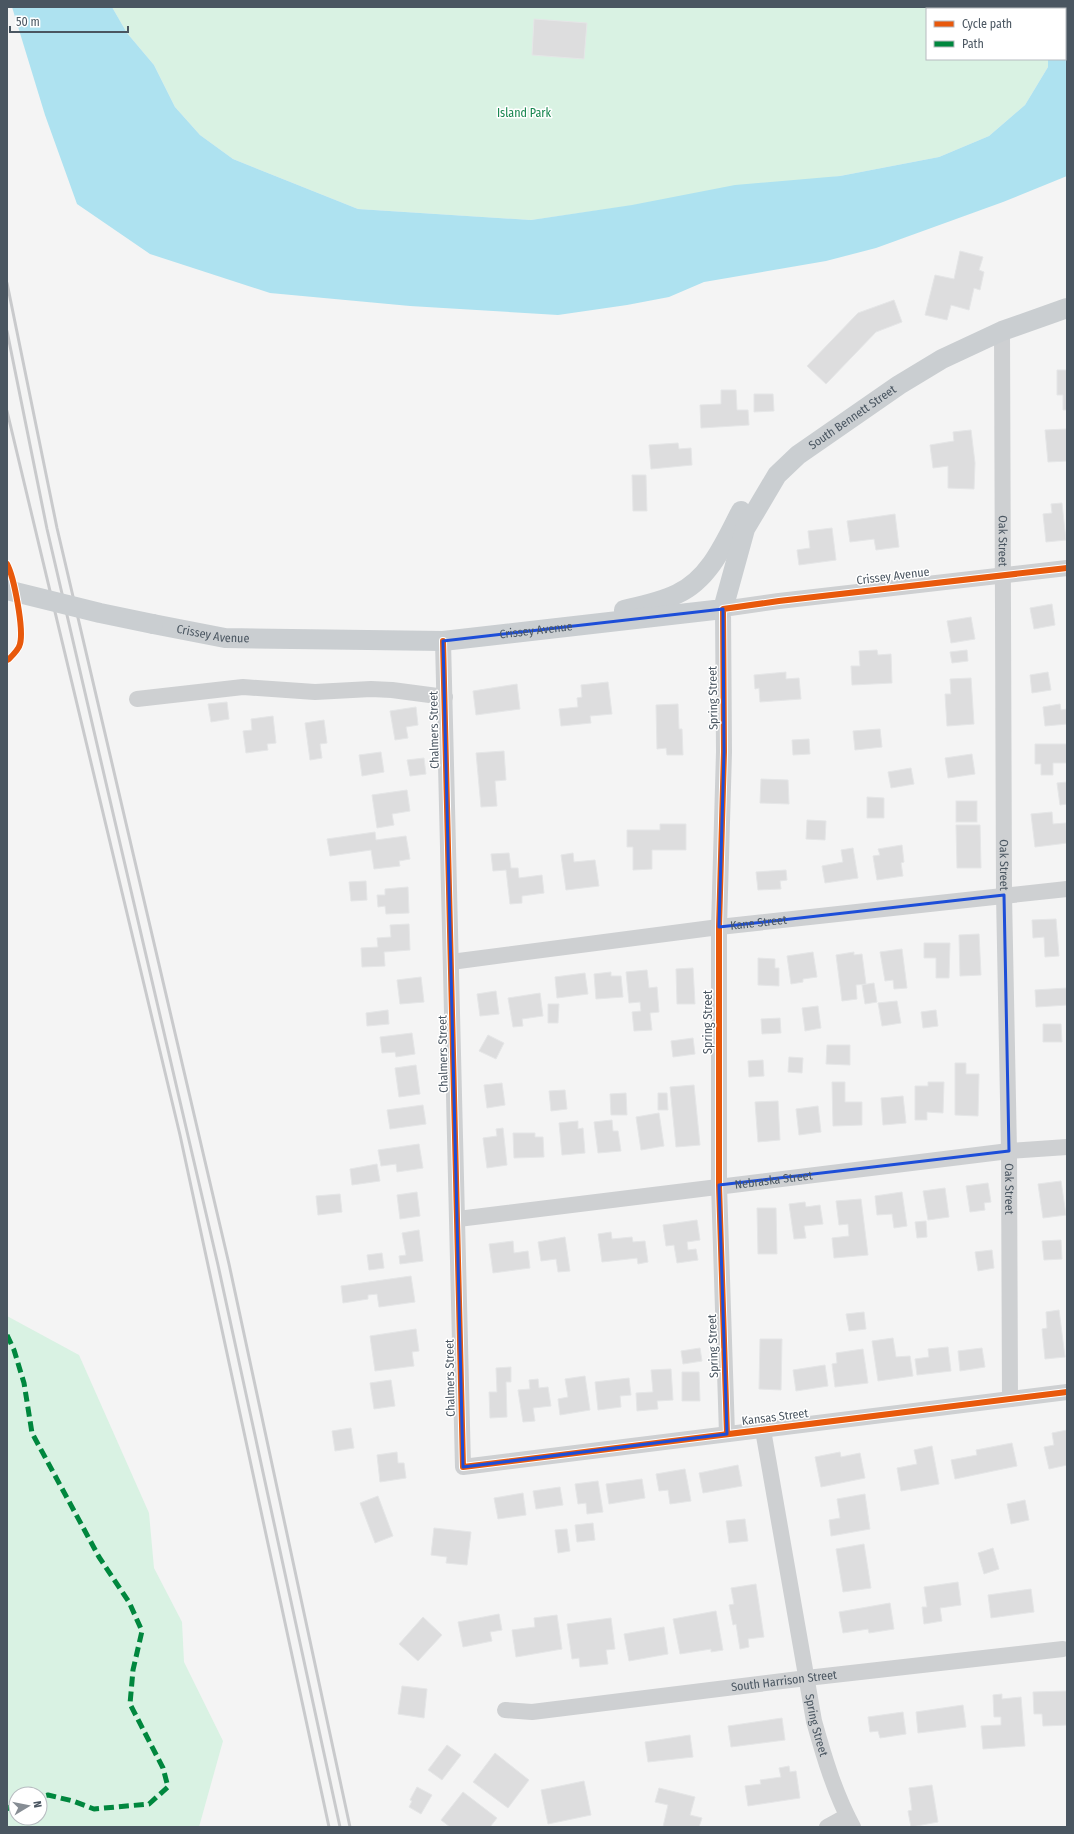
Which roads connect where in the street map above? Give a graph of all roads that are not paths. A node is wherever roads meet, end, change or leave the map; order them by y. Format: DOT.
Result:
graph roads {
  1 [pos="1067,308"];
  2 [pos="1002,331"];
  3 [pos="777,475"];
  4 [pos="1067,568"];
  5 [pos="1004,574"];
  6 [pos="7,590"];
  7 [pos="723,610"];
  8 [pos="546,628"];
  9 [pos="443,640"];
  10 [pos="445,697"];
  11 [pos="137,699"];
  12 [pos="1067,889"];
  13 [pos="1004,895"];
  14 [pos="719,927"];
  15 [pos="452,962"];
  16 [pos="1067,1147"];
  17 [pos="1010,1151"];
  18 [pos="719,1185"];
  19 [pos="458,1219"];
  20 [pos="1067,1392"];
  21 [pos="1010,1399"];
  22 [pos="762,1430"];
  23 [pos="727,1434"];
  24 [pos="463,1467"];
  25 [pos="1063,1649"];
  26 [pos="807,1678"];
  27 [pos="505,1710"];
  28 [pos="850,1822"];
  29 [pos="827,1827"];
  1 -- 2 [label="main road, South Bennett Street"];
  2 -- 3 [label="main road, South Bennett Street"];
  2 -- 5 [label="street, Oak Street"];
  3 -- 7 [label="main road, South Bennett Street"];
  3 -- 8 [label="main road"];
  4 -- 5 [label="street, Crissey Avenue"];
  5 -- 7 [label="street, Crissey Avenue"];
  5 -- 13 [label="street, Oak Street"];
  6 -- 9 [label="main road, Crissey Avenue, bridge"];
  7 -- 8 [label="main road, Crissey Avenue"];
  7 -- 14 [label="street, Spring Street"];
  8 -- 9 [label="main road, Crissey Avenue"];
  9 -- 10 [label="street, Chalmers Street"];
  10 -- 11 [label="street"];
  10 -- 15 [label="street, Chalmers Street"];
  12 -- 13 [label="street, Kane Street"];
  13 -- 14 [label="street, Kane Street"];
  13 -- 17 [label="street, Oak Street"];
  14 -- 15 [label="street, Kane Street"];
  14 -- 18 [label="street, Spring Street"];
  15 -- 19 [label="street, Chalmers Street"];
  16 -- 17 [label="street, Nebraska Street"];
  17 -- 18 [label="street, Nebraska Street"];
  17 -- 21 [label="street, Oak Street"];
  18 -- 19 [label="street, Nebraska Street"];
  18 -- 23 [label="street, Spring Street"];
  19 -- 24 [label="street, Chalmers Street"];
  20 -- 21 [label="street, Kansas Street"];
  21 -- 22 [label="street, Kansas Street"];
  22 -- 23 [label="street, Kansas Street"];
  22 -- 26 [label="street, Spring Street"];
  23 -- 24 [label="street, Kansas Street"];
  25 -- 26 [label="street, South Harrison Street"];
  26 -- 27 [label="street, South Harrison Street"];
  26 -- 28 [label="street, Spring Street"];
  28 -- 29 [label="street"];
}
